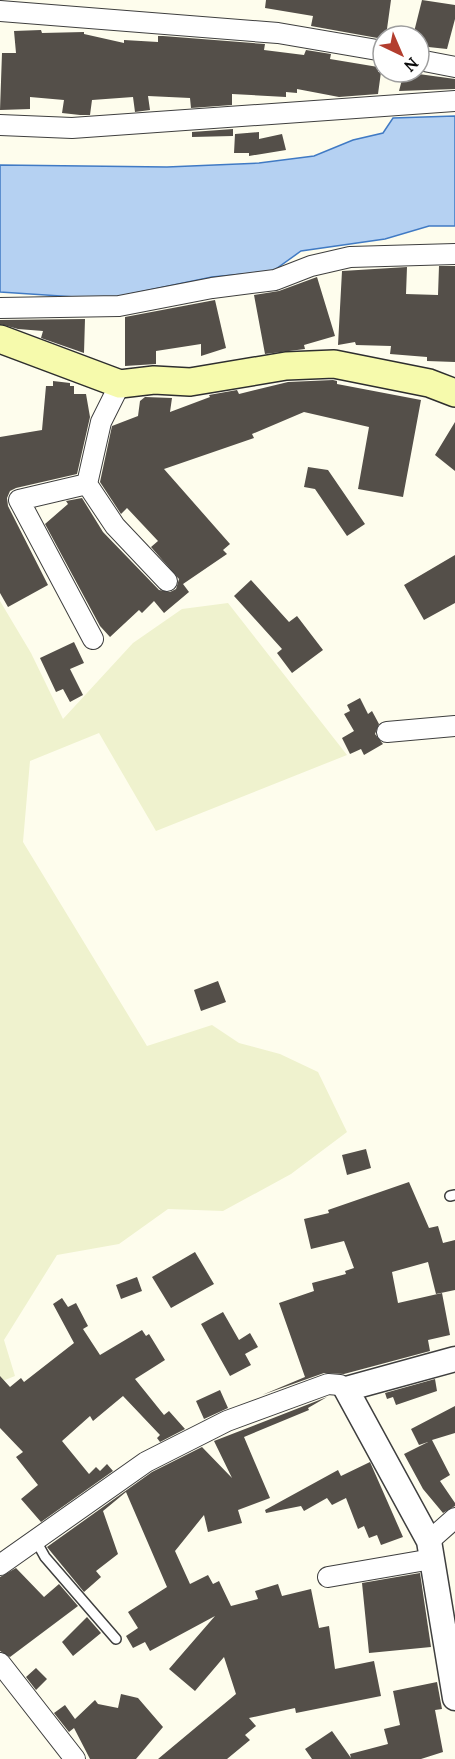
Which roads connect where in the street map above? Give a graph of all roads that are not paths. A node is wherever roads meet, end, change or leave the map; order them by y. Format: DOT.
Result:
graph roads {
  1 [pos="0,11"];
  2 [pos="371,49"];
  3 [pos="431,62"];
  4 [pos="455,67"];
  5 [pos="455,101"];
  6 [pos="0,125"];
  7 [pos="455,254"];
  8 [pos="0,308"];
  9 [pos="0,339"];
  10 [pos="120,384"];
  11 [pos="455,393"];
  12 [pos="87,484"];
  13 [pos="167,581"];
  14 [pos="93,639"];
  15 [pos="455,726"];
  16 [pos="387,732"];
  17 [pos="455,1359"];
  18 [pos="346,1389"];
  19 [pos="455,1518"];
  20 [pos="35,1539"];
  21 [pos="430,1550"];
  22 [pos="0,1565"];
  23 [pos="328,1577"];
  24 [pos="116,1639"];
  25 [pos="0,1663"];
  26 [pos="455,1698"];
  27 [pos="75,1759"];
  1 -- 2 [label="street"];
  3 -- 4 [label="street"];
  5 -- 6 [label="street"];
  7 -- 8 [label="street"];
  9 -- 10 [label="main road"];
  10 -- 11 [label="main road"];
  10 -- 12 [label="street"];
  12 -- 13 [label="street"];
  12 -- 14 [label="street"];
  15 -- 16 [label="street"];
  17 -- 18 [label="street"];
  18 -- 20 [label="street"];
  18 -- 21 [label="street"];
  19 -- 21 [label="street"];
  20 -- 22 [label="street"];
  20 -- 24 [label="lane"];
  21 -- 23 [label="street"];
  21 -- 26 [label="street"];
  25 -- 27 [label="street"];
}
